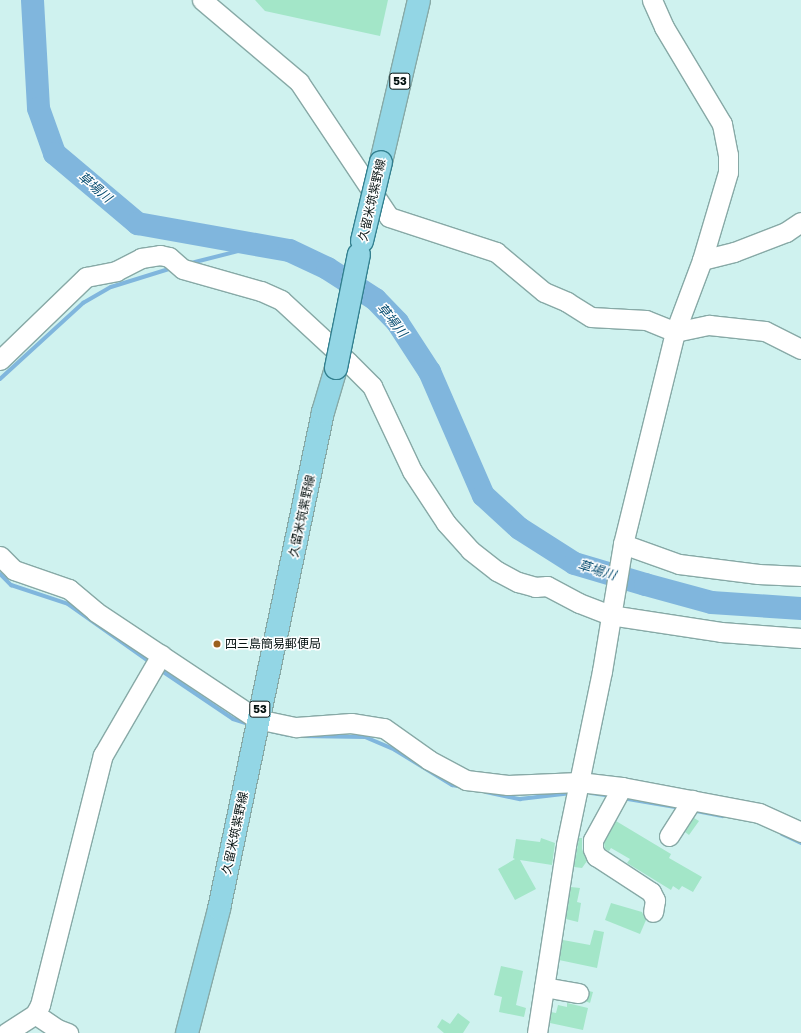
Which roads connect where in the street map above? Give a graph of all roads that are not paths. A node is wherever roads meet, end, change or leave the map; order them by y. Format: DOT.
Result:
graph roads {
  1 [pos="202,0"];
  2 [pos="419,0"];
  3 [pos="652,0"];
  4 [pos="801,222"];
  5 [pos="702,260"];
  6 [pos="674,332"];
  7 [pos="801,349"];
  8 [pos="0,360"];
  9 [pos="622,546"];
  10 [pos="0,556"];
  11 [pos="801,576"];
  12 [pos="610,611"];
  13 [pos="801,638"];
  14 [pos="161,655"];
  15 [pos="257,719"];
  16 [pos="580,782"];
  17 [pos="622,787"];
  18 [pos="692,800"];
  19 [pos="801,832"];
  20 [pos="669,836"];
  21 [pos="653,912"];
  22 [pos="544,987"];
  23 [pos="578,993"];
  24 [pos="35,1014"];
  25 [pos="6,1033"];
  26 [pos="68,1033"];
  27 [pos="187,1033"];
  28 [pos="537,1033"];
  1 -- 6 [label="street"];
  2 -- 15 [label="main road, 久留米筑紫野線 / 53, bridge"];
  3 -- 5 [label="street"];
  4 -- 5 [label="street"];
  5 -- 6 [label="street"];
  6 -- 7 [label="street"];
  6 -- 9 [label="street"];
  8 -- 12 [label="street"];
  9 -- 11 [label="street"];
  9 -- 12 [label="street"];
  10 -- 14 [label="street"];
  12 -- 13 [label="street"];
  12 -- 16 [label="street"];
  14 -- 15 [label="street"];
  14 -- 24 [label="street"];
  15 -- 16 [label="street"];
  15 -- 27 [label="main road, 久留米筑紫野線 / 53"];
  16 -- 17 [label="street"];
  16 -- 22 [label="street"];
  17 -- 18 [label="street"];
  17 -- 21 [label="street"];
  18 -- 19 [label="street"];
  18 -- 20 [label="street"];
  22 -- 23 [label="street"];
  22 -- 28 [label="street"];
  24 -- 25 [label="street"];
  24 -- 26 [label="street"];
}
